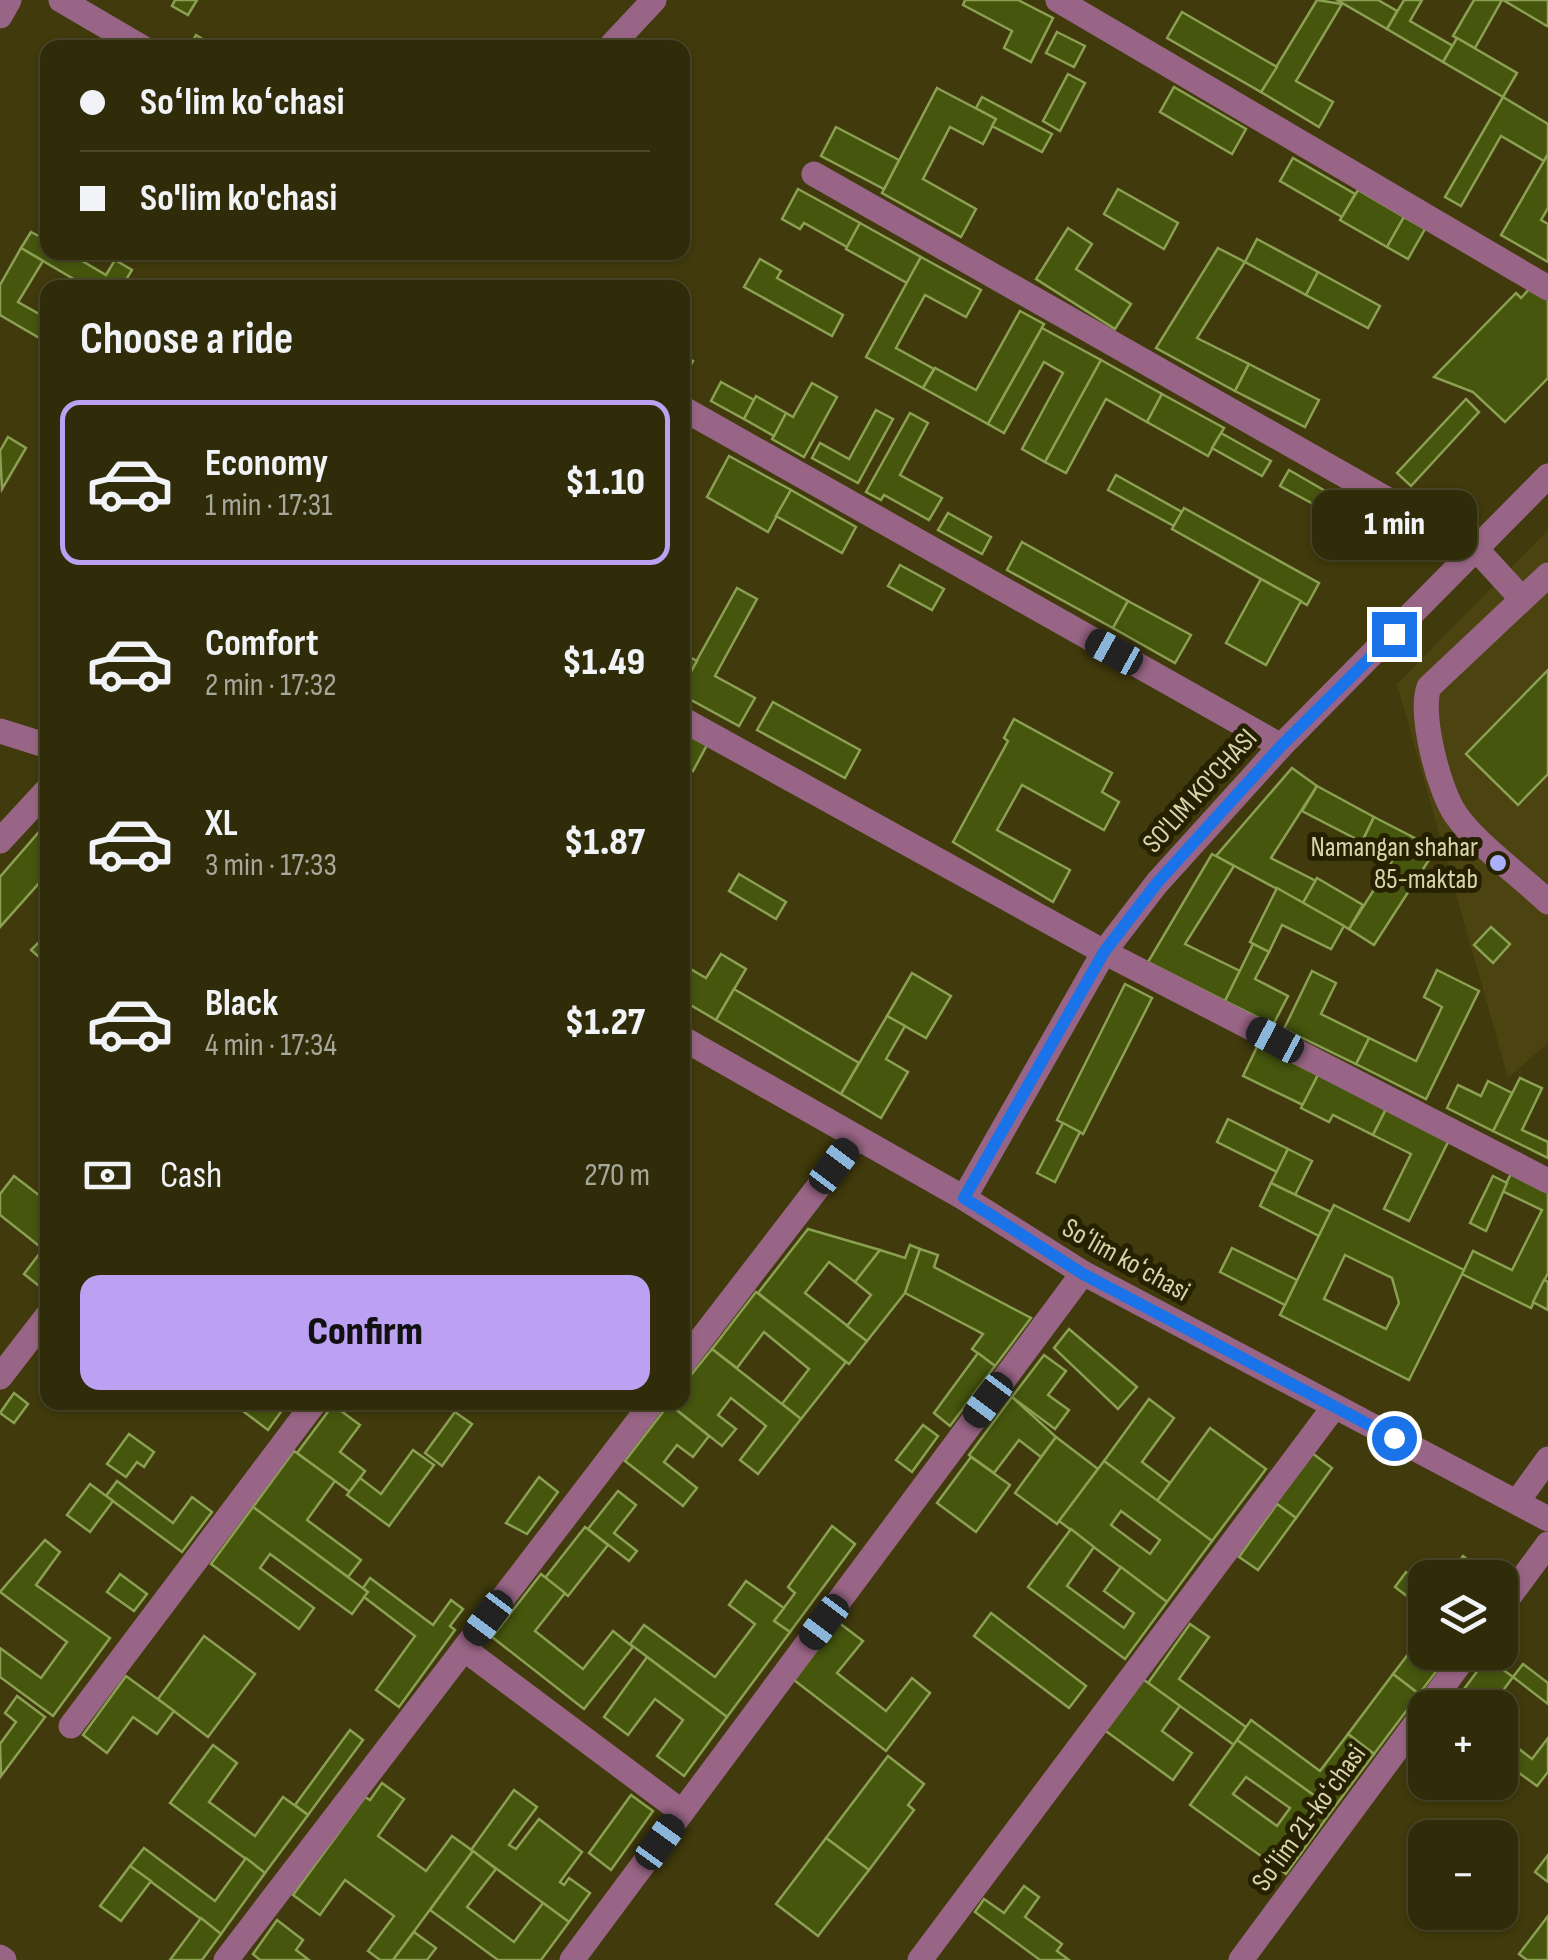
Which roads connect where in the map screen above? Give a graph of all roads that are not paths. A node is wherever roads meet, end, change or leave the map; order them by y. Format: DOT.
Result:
graph roads {
  1 [pos="9,0"];
  2 [pos="61,0"];
  3 [pos="654,0"];
  4 [pos="1058,0"];
  5 [pos="0,16"];
  6 [pos="129,40"];
  7 [pos="616,40"];
  8 [pos="814,174"];
  9 [pos="1548,288"];
  10 [pos="690,413"];
  11 [pos="1548,476"];
  12 [pos="1478,551"];
  13 [pos="1548,574"];
  14 [pos="1522,599"];
  15 [pos="690,723"];
  16 [pos="0,731"];
  17 [pos="40,744"];
  18 [pos="1281,746"];
  19 [pos="40,798"];
  20 [pos="0,841"];
  21 [pos="1548,902"];
  22 [pos="1104,952"];
  23 [pos="690,1043"];
  24 [pos="856,1138"];
  25 [pos="1548,1181"];
  26 [pos="964,1198"];
  27 [pos="1083,1274"];
  28 [pos="40,1325"];
  29 [pos="690,1354"];
  30 [pos="0,1376"];
  31 [pos="1334,1407"];
  32 [pos="310,1410"];
  33 [pos="648,1410"];
  34 [pos="1548,1460"];
  35 [pos="1516,1502"];
  36 [pos="1548,1519"];
  37 [pos="1548,1544"];
  38 [pos="1518,1585"];
  39 [pos="464,1649"];
  40 [pos="71,1726"];
  41 [pos="1408,1733"];
  42 [pos="682,1812"];
  43 [pos="226,1960"];
  44 [pos="572,1960"];
  45 [pos="920,1960"];
  46 [pos="1241,1960"];
  1 -- 5 [label="street"];
  2 -- 6 [label="street"];
  3 -- 7 [label="street"];
  4 -- 9 [label="street"];
  8 -- 12 [label="street"];
  10 -- 18 [label="street"];
  11 -- 12 [label="street, SO'LIM KO'CHASI"];
  12 -- 14 [label="street"];
  12 -- 18 [label="street, SO'LIM KO'CHASI"];
  13 -- 14 [label="street"];
  14 -- 21 [label="street"];
  15 -- 22 [label="street"];
  16 -- 17 [label="street"];
  18 -- 22 [label="street, SO'LIM KO'CHASI"];
  19 -- 20 [label="street"];
  22 -- 25 [label="street"];
  22 -- 26 [label="street, SO'LIM KO'CHASI"];
  23 -- 24 [label="street, Soʻlim koʻchasi"];
  24 -- 26 [label="street, Soʻlim koʻchasi"];
  24 -- 29 [label="street"];
  26 -- 27 [label="street, Soʻlim koʻchasi"];
  27 -- 31 [label="street, Soʻlim koʻchasi"];
  27 -- 42 [label="street"];
  28 -- 30 [label="street"];
  31 -- 35 [label="street, Soʻlim koʻchasi"];
  31 -- 45 [label="street"];
  32 -- 40 [label="street"];
  33 -- 39 [label="street"];
  34 -- 35 [label="street"];
  35 -- 36 [label="street, Soʻlim koʻchasi"];
  37 -- 38 [label="street"];
  39 -- 42 [label="street"];
  39 -- 43 [label="street"];
  41 -- 46 [label="street, Soʻlim 21-koʻchasi"];
  42 -- 44 [label="street"];
}
